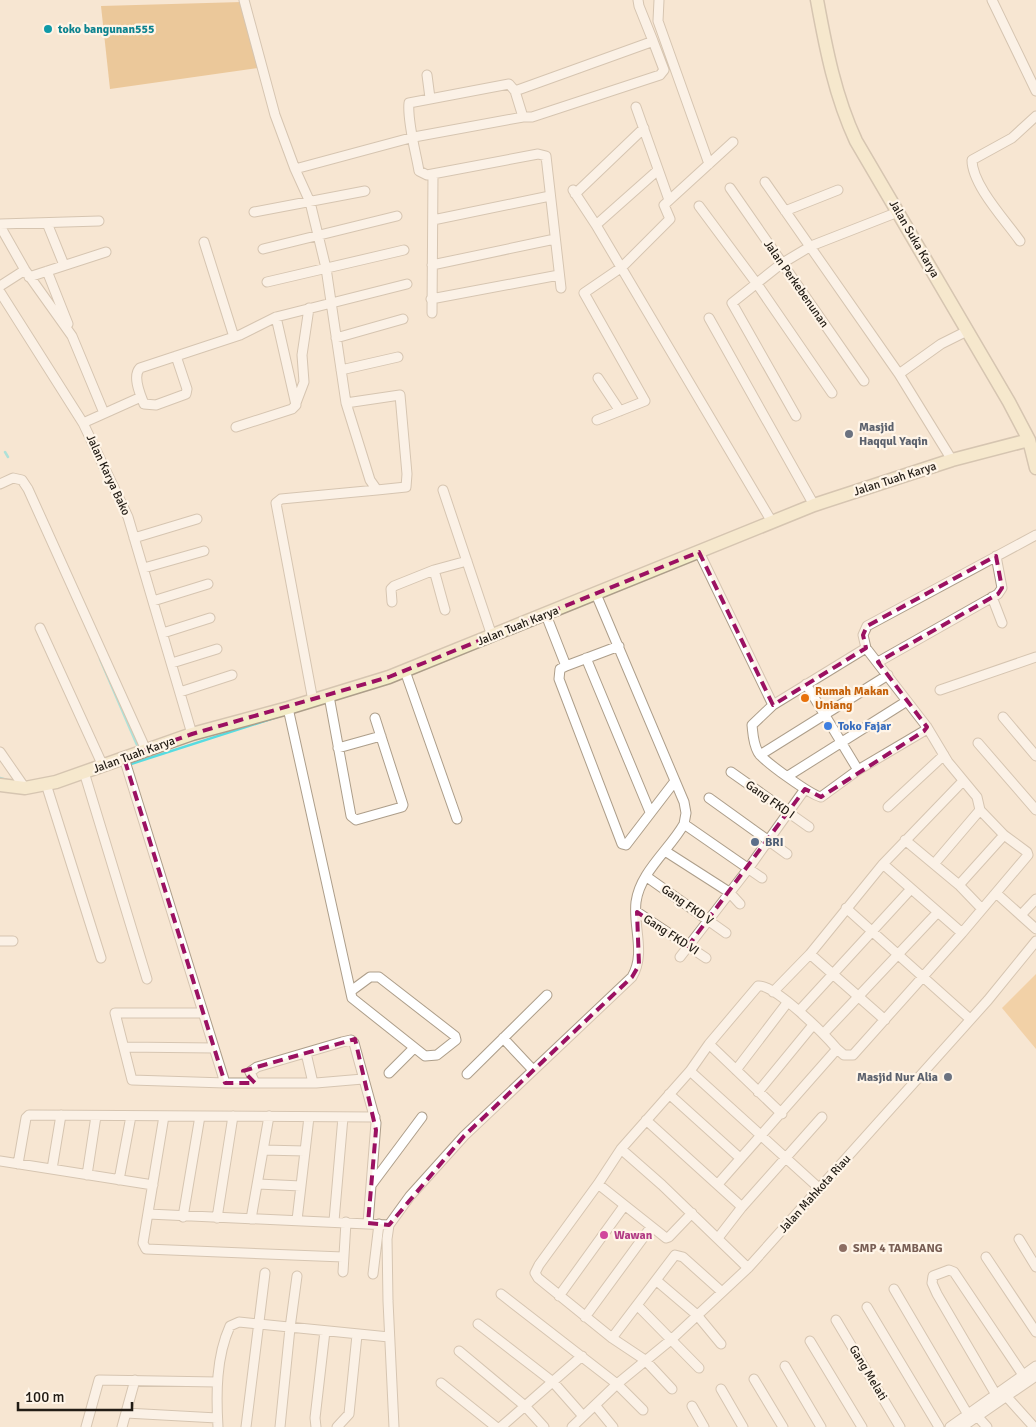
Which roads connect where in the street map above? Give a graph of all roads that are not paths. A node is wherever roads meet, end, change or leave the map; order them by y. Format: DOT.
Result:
graph roads {
  1 [pos="244,0"];
  2 [pos="638,0"];
  3 [pos="659,0"];
  4 [pos="817,0"];
  5 [pos="992,0"];
  6 [pos="653,41"];
  7 [pos="427,75"];
  8 [pos="1036,90"];
  9 [pos="515,91"];
  10 [pos="430,98"];
  11 [pos="636,107"];
  12 [pos="1036,116"];
  13 [pos="523,117"];
  14 [pos="644,128"];
  15 [pos="414,137"];
  16 [pos="733,142"];
  17 [pos="709,164"];
  18 [pos="295,169"];
  19 [pos="658,170"];
  20 [pos="433,174"];
  21 [pos="766,182"];
  22 [pos="730,188"];
  23 [pos="838,190"];
  24 [pos="365,191"];
  25 [pos="550,196"];
  26 [pos="669,200"];
  27 [pos="310,202"];
  28 [pos="699,206"];
  29 [pos="785,211"];
  30 [pos="254,212"];
  31 [pos="898,212"];
  32 [pos="397,216"];
  33 [pos="433,220"];
  34 [pos="99,221"];
  35 [pos="47,223"];
  36 [pos="0,225"];
  37 [pos="596,226"];
  38 [pos="318,236"];
  39 [pos="555,238"];
  40 [pos="1020,241"];
  41 [pos="204,242"];
  42 [pos="811,246"];
  43 [pos="263,249"];
  44 [pos="404,250"];
  45 [pos="106,252"];
  46 [pos="781,264"];
  47 [pos="432,265"];
  48 [pos="64,266"];
  49 [pos="326,268"];
  50 [pos="622,268"];
  51 [pos="47,271"];
  52 [pos="27,274"];
  53 [pos="559,275"];
  54 [pos="268,282"];
  55 [pos="407,284"];
  56 [pos="757,284"];
  57 [pos="0,286"];
  58 [pos="561,288"];
  59 [pos="0,292"];
  60 [pos="432,299"];
  61 [pos="331,302"];
  62 [pos="309,308"];
  63 [pos="432,313"];
  64 [pos="276,317"];
  65 [pos="709,318"];
  66 [pos="403,319"];
  67 [pos="967,331"];
  68 [pos="72,336"];
  69 [pos="234,337"];
  70 [pos="336,338"];
  71 [pos="176,356"];
  72 [pos="398,356"];
  73 [pos="341,370"];
  74 [pos="899,374"];
  75 [pos="598,378"];
  76 [pos="864,380"];
  77 [pos="832,393"];
  78 [pos="141,397"];
  79 [pos="296,403"];
  80 [pos="346,403"];
  81 [pos="620,411"];
  82 [pos="104,413"];
  83 [pos="796,416"];
  84 [pos="597,420"];
  85 [pos="83,423"];
  86 [pos="236,427"];
  87 [pos="1029,440"];
  88 [pos="952,460"];
  89 [pos="1036,468"];
  90 [pos="0,484"];
  91 [pos="377,490"];
  92 [pos="443,490"];
  93 [pos="814,505"];
  94 [pos="197,519"];
  95 [pos="772,522"];
  96 [pos="1036,536"];
  97 [pos="134,538"];
  98 [pos="204,551"];
  99 [pos="699,552"];
  100 [pos="996,556"];
  101 [pos="467,561"];
  102 [pos="144,568"];
  103 [pos="434,570"];
  104 [pos="208,584"];
  105 [pos="596,594"];
  106 [pos="992,597"];
  107 [pos="153,601"];
  108 [pos="392,602"];
  109 [pos="445,610"];
  110 [pos="546,615"];
  111 [pos="210,618"];
  112 [pos="1002,623"];
  113 [pos="40,628"];
  114 [pos="164,633"];
  115 [pos="492,636"];
  116 [pos="618,646"];
  117 [pos="866,648"];
  118 [pos="217,650"];
  119 [pos="1036,657"];
  120 [pos="586,658"];
  121 [pos="878,662"];
  122 [pos="172,663"];
  123 [pos="566,666"];
  124 [pos="405,671"];
  125 [pos="232,675"];
  126 [pos="888,675"];
  127 [pos="806,684"];
  128 [pos="940,690"];
  129 [pos="180,692"];
  130 [pos="329,696"];
  131 [pos="313,701"];
  132 [pos="907,701"];
  133 [pos="773,704"];
  134 [pos="288,708"];
  135 [pos="823,715"];
  136 [pos="1003,717"];
  137 [pos="375,718"];
  138 [pos="927,727"];
  139 [pos="192,734"];
  140 [pos="381,736"];
  141 [pos="978,742"];
  142 [pos="842,743"];
  143 [pos="338,748"];
  144 [pos="146,750"];
  145 [pos="0,752"];
  146 [pos="760,755"];
  147 [pos="944,755"];
  148 [pos="1036,756"];
  149 [pos="124,758"];
  150 [pos="103,766"];
  151 [pos="858,770"];
  152 [pos="84,772"];
  153 [pos="731,772"];
  154 [pos="788,776"];
  155 [pos="675,781"];
  156 [pos="963,781"];
  157 [pos="0,784"];
  158 [pos="46,784"];
  159 [pos="25,788"];
  160 [pos="805,789"];
  161 [pos="709,798"];
  162 [pos="888,807"];
  163 [pos="980,810"];
  164 [pos="1036,810"];
  165 [pos="650,812"];
  166 [pos="788,812"];
  167 [pos="457,819"];
  168 [pos="684,824"];
  169 [pos="809,827"];
  170 [pos="1004,835"];
  171 [pos="769,840"];
  172 [pos="906,840"];
  173 [pos="665,851"];
  174 [pos="787,854"];
  175 [pos="883,864"];
  176 [pos="934,864"];
  177 [pos="748,869"];
  178 [pos="647,877"];
  179 [pos="762,878"];
  180 [pos="959,885"];
  181 [pos="910,890"];
  182 [pos="729,892"];
  183 [pos="996,893"];
  184 [pos="1036,899"];
  185 [pos="740,904"];
  186 [pos="846,908"];
  187 [pos="982,909"];
  188 [pos="637,912"];
  189 [pos="937,913"];
  190 [pos="1021,915"];
  191 [pos="708,919"];
  192 [pos="1036,929"];
  193 [pos="872,931"];
  194 [pos="962,933"];
  195 [pos="726,934"];
  196 [pos="1036,940"];
  197 [pos="0,941"];
  198 [pos="13,941"];
  199 [pos="688,946"];
  200 [pos="810,954"];
  201 [pos="897,954"];
  202 [pos="680,957"];
  203 [pos="101,958"];
  204 [pos="706,958"];
  205 [pos="834,974"];
  206 [pos="922,976"];
  207 [pos="147,979"];
  208 [pos="351,991"];
  209 [pos="772,992"];
  210 [pos="546,995"];
  211 [pos="859,996"];
  212 [pos="788,1003"];
  213 [pos="799,1011"];
  214 [pos="203,1013"];
  215 [pos="970,1019"];
  216 [pos="885,1020"];
  217 [pos="813,1025"];
  218 [pos="824,1033"];
  219 [pos="503,1038"];
  220 [pos="709,1044"];
  221 [pos="124,1047"];
  222 [pos="214,1048"];
  223 [pos="414,1048"];
  224 [pos="837,1049"];
  225 [pos="306,1053"];
  226 [pos="533,1070"];
  227 [pos="736,1070"];
  228 [pos="690,1071"];
  229 [pos="389,1073"];
  230 [pos="467,1074"];
  231 [pos="363,1078"];
  232 [pos="225,1083"];
  233 [pos="255,1083"];
  234 [pos="313,1083"];
  235 [pos="758,1092"];
  236 [pos="669,1094"];
  237 [pos="782,1114"];
  238 [pos="61,1115"];
  239 [pos="96,1116"];
  240 [pos="131,1116"];
  241 [pos="164,1116"];
  242 [pos="200,1116"];
  243 [pos="233,1116"];
  244 [pos="269,1116"];
  245 [pos="309,1117"];
  246 [pos="343,1117"];
  247 [pos="375,1117"];
  248 [pos="422,1117"];
  249 [pos="822,1117"];
  250 [pos="646,1120"];
  251 [pos="760,1134"];
  252 [pos="620,1149"];
  253 [pos="263,1150"];
  254 [pos="305,1151"];
  255 [pos="740,1158"];
  256 [pos="786,1159"];
  257 [pos="0,1161"];
  258 [pos="18,1164"];
  259 [pos="52,1169"];
  260 [pos="87,1174"];
  261 [pos="118,1180"];
  262 [pos="258,1184"];
  263 [pos="372,1184"];
  264 [pos="598,1184"];
  265 [pos="718,1184"];
  266 [pos="152,1186"];
  267 [pos="301,1186"];
  268 [pos="820,1189"];
  269 [pos="624,1206"];
  270 [pos="742,1207"];
  271 [pos="692,1213"];
  272 [pos="148,1214"];
  273 [pos="183,1216"];
  274 [pos="217,1218"];
  275 [pos="251,1220"];
  276 [pos="297,1220"];
  277 [pos="334,1221"];
  278 [pos="346,1222"];
  279 [pos="368,1223"];
  280 [pos="379,1224"];
  281 [pos="389,1225"];
  282 [pos="651,1227"];
  283 [pos="718,1238"];
  284 [pos="1019,1240"];
  285 [pos="343,1257"];
  286 [pos="986,1257"];
  287 [pos="1036,1267"];
  288 [pos="748,1268"];
  289 [pos="343,1272"];
  290 [pos="265,1273"];
  291 [pos="373,1274"];
  292 [pos="298,1276"];
  293 [pos="657,1281"];
  294 [pos="894,1290"];
  295 [pos="722,1292"];
  296 [pos="501,1294"];
  297 [pos="559,1296"];
  298 [pos="637,1305"];
  299 [pos="866,1307"];
  300 [pos="697,1315"];
  301 [pos="585,1316"];
  302 [pos="836,1320"];
  303 [pos="260,1324"];
  304 [pos="478,1324"];
  305 [pos="290,1328"];
  306 [pos="325,1331"];
  307 [pos="1036,1332"];
  308 [pos="356,1335"];
  309 [pos="389,1337"];
  310 [pos="612,1338"];
  311 [pos="672,1339"];
  312 [pos="810,1341"];
  313 [pos="721,1344"];
  314 [pos="459,1351"];
  315 [pos="582,1356"];
  316 [pos="645,1360"];
  317 [pos="785,1366"];
  318 [pos="699,1368"];
  319 [pos="1033,1374"];
  320 [pos="754,1379"];
  321 [pos="136,1380"];
  322 [pos="217,1382"];
  323 [pos="552,1382"];
  324 [pos="440,1383"];
  325 [pos="617,1384"];
  326 [pos="672,1389"];
  327 [pos="721,1389"];
  328 [pos="995,1393"];
  329 [pos="1007,1397"];
  330 [pos="595,1405"];
  331 [pos="525,1406"];
  332 [pos="692,1406"];
  333 [pos="643,1410"];
  334 [pos="126,1413"];
  335 [pos="968,1413"];
  336 [pos="583,1416"];
  337 [pos="978,1417"];
  338 [pos="218,1423"];
  339 [pos="86,1427"];
  340 [pos="122,1427"];
  341 [pos="246,1427"];
  342 [pos="280,1427"];
  343 [pos="316,1427"];
  344 [pos="337,1427"];
  345 [pos="394,1427"];
  346 [pos="496,1427"];
  347 [pos="501,1427"];
  348 [pos="544,1427"];
  349 [pos="572,1427"];
  350 [pos="613,1427"];
  351 [pos="704,1427"];
  352 [pos="743,1427"];
  353 [pos="783,1427"];
  354 [pos="821,1427"];
  355 [pos="862,1427"];
  356 [pos="900,1427"];
  357 [pos="939,1427"];
  358 [pos="950,1427"];
  359 [pos="962,1427"];
  360 [pos="987,1427"];
  361 [pos="1034,1427"];
  1 -- 18 [label="street"];
  2 -- 6 [label="street"];
  3 -- 17 [label="street"];
  4 -- 31 [label="main road, Jalan Suka Karya"];
  5 -- 8 [label="street"];
  6 -- 9 [label="street"];
  6 -- 13 [label="street"];
  7 -- 10 [label="street"];
  9 -- 10 [label="street"];
  9 -- 13 [label="street"];
  10 -- 15 [label="street"];
  11 -- 14 [label="street"];
  12 -- 40 [label="street"];
  13 -- 15 [label="street"];
  14 -- 19 [label="street"];
  14 -- 37 [label="street"];
  15 -- 18 [label="street"];
  15 -- 20 [label="street"];
  16 -- 17 [label="street"];
  17 -- 26 [label="street"];
  18 -- 27 [label="street"];
  19 -- 26 [label="street"];
  19 -- 37 [label="street"];
  20 -- 25 [label="street"];
  20 -- 33 [label="street"];
  21 -- 29 [label="street"];
  22 -- 46 [label="street, Jalan Perkebenunan"];
  23 -- 29 [label="street"];
  24 -- 27 [label="street"];
  25 -- 33 [label="street"];
  25 -- 39 [label="street"];
  26 -- 50 [label="street"];
  27 -- 30 [label="street"];
  27 -- 38 [label="street"];
  28 -- 56 [label="street"];
  29 -- 42 [label="street"];
  31 -- 42 [label="street"];
  31 -- 67 [label="main road, Jalan Suka Karya"];
  32 -- 38 [label="street"];
  33 -- 47 [label="street"];
  34 -- 35 [label="street"];
  35 -- 36 [label="street"];
  35 -- 48 [label="street"];
  36 -- 52 [label="street"];
  37 -- 50 [label="street"];
  38 -- 43 [label="street"];
  38 -- 49 [label="street"];
  39 -- 47 [label="street"];
  39 -- 53 [label="street"];
  41 -- 69 [label="street"];
  42 -- 46 [label="street"];
  42 -- 74 [label="street"];
  44 -- 49 [label="street"];
  45 -- 48 [label="street"];
  46 -- 56 [label="street"];
  46 -- 76 [label="street, Jalan Perkebenunan"];
  47 -- 60 [label="street"];
  48 -- 51 [label="street"];
  49 -- 54 [label="street"];
  49 -- 61 [label="street"];
  50 -- 81 [label="street"];
  50 -- 95 [label="street"];
  51 -- 52 [label="street"];
  51 -- 68 [label="street"];
  52 -- 57 [label="street"];
  52 -- 68 [label="street"];
  53 -- 58 [label="street"];
  53 -- 60 [label="street"];
  55 -- 61 [label="street"];
  56 -- 77 [label="street"];
  56 -- 83 [label="street"];
  59 -- 85 [label="street, Jalan Karya Bako"];
  60 -- 63 [label="street"];
  61 -- 62 [label="street"];
  61 -- 70 [label="street"];
  62 -- 64 [label="street"];
  62 -- 79 [label="street"];
  64 -- 69 [label="street"];
  64 -- 79 [label="street"];
  65 -- 93 [label="street"];
  66 -- 70 [label="street"];
  67 -- 74 [label="street"];
  67 -- 87 [label="main road, Jalan Suka Karya"];
  68 -- 82 [label="street"];
  69 -- 71 [label="street"];
  70 -- 73 [label="street"];
  71 -- 78 [label="street"];
  71 -- 78 [label="street"];
  72 -- 73 [label="street"];
  73 -- 80 [label="street"];
  74 -- 88 [label="street"];
  75 -- 81 [label="street"];
  78 -- 82 [label="street"];
  79 -- 86 [label="street"];
  80 -- 91 [label="street"];
  80 -- 91 [label="street"];
  81 -- 84 [label="street"];
  82 -- 85 [label="street"];
  85 -- 97 [label="street, Jalan Karya Bako"];
  87 -- 88 [label="main road, Jalan Tuah Karya"];
  87 -- 89 [label="main road, Jalan Suka Karya"];
  88 -- 93 [label="main road, Jalan Tuah Karya"];
  90 -- 144 [label="street"];
  91 -- 131 [label="street"];
  92 -- 101 [label="street"];
  93 -- 95 [label="main road, Jalan Tuah Karya"];
  94 -- 97 [label="street"];
  95 -- 99 [label="main road, Jalan Tuah Karya"];
  96 -- 100 [label="street"];
  97 -- 102 [label="street, Jalan Karya Bako"];
  98 -- 102 [label="street"];
  99 -- 105 [label="main road, Jalan Tuah Karya"];
  99 -- 133 [label="street"];
  100 -- 106 [label="street"];
  100 -- 117 [label="street"];
  101 -- 103 [label="street"];
  101 -- 115 [label="street"];
  102 -- 107 [label="street, Jalan Karya Bako"];
  103 -- 108 [label="street"];
  103 -- 109 [label="street"];
  104 -- 107 [label="street"];
  105 -- 110 [label="main road, Jalan Tuah Karya"];
  105 -- 116 [label="street"];
  106 -- 112 [label="street"];
  106 -- 121 [label="street"];
  107 -- 114 [label="street, Jalan Karya Bako"];
  110 -- 115 [label="main road, Jalan Tuah Karya"];
  110 -- 123 [label="street"];
  111 -- 114 [label="street"];
  113 -- 150 [label="street"];
  114 -- 122 [label="street, Jalan Karya Bako"];
  115 -- 124 [label="main road, Jalan Tuah Karya"];
  116 -- 120 [label="street"];
  116 -- 155 [label="street"];
  117 -- 121 [label="street"];
  117 -- 127 [label="street"];
  118 -- 122 [label="street"];
  119 -- 128 [label="street"];
  120 -- 123 [label="street"];
  120 -- 165 [label="street"];
  121 -- 126 [label="street"];
  122 -- 129 [label="street, Jalan Karya Bako"];
  123 -- 165 [label="street"];
  124 -- 130 [label="main road, Jalan Tuah Karya"];
  124 -- 167 [label="street"];
  125 -- 129 [label="street"];
  126 -- 132 [label="street"];
  126 -- 135 [label="street"];
  127 -- 133 [label="street"];
  127 -- 135 [label="street"];
  129 -- 139 [label="street, Jalan Karya Bako"];
  130 -- 131 [label="main road, Jalan Tuah Karya"];
  130 -- 143 [label="street"];
  131 -- 134 [label="main road, Jalan Tuah Karya"];
  132 -- 138 [label="street"];
  132 -- 142 [label="street"];
  133 -- 146 [label="street"];
  134 -- 139 [label="main road, Jalan Tuah Karya"];
  134 -- 208 [label="street"];
  135 -- 142 [label="street"];
  135 -- 146 [label="street"];
  136 -- 148 [label="street"];
  137 -- 140 [label="street"];
  138 -- 147 [label="street"];
  138 -- 151 [label="street"];
  139 -- 144 [label="main road, Jalan Tuah Karya"];
  140 -- 143 [label="street"];
  140 -- 143 [label="street"];
  141 -- 164 [label="street"];
  142 -- 151 [label="street"];
  142 -- 154 [label="street"];
  144 -- 149 [label="main road, Jalan Tuah Karya"];
  145 -- 159 [label="street"];
  146 -- 154 [label="street"];
  147 -- 156 [label="street"];
  147 -- 162 [label="street"];
  149 -- 150 [label="main road, Jalan Tuah Karya"];
  149 -- 214 [label="street"];
  150 -- 152 [label="main road, Jalan Tuah Karya"];
  151 -- 160 [label="street"];
  152 -- 158 [label="main road, Jalan Tuah Karya"];
  152 -- 207 [label="street"];
  153 -- 166 [label="street, Gang FKD I"];
  154 -- 160 [label="street"];
  155 -- 165 [label="street"];
  155 -- 168 [label="street"];
  156 -- 163 [label="street"];
  156 -- 172 [label="street"];
  157 -- 159 [label="main road, Jalan Tuah Karya"];
  158 -- 159 [label="main road, Jalan Tuah Karya"];
  158 -- 203 [label="street"];
  160 -- 166 [label="street"];
  161 -- 171 [label="street"];
  163 -- 170 [label="street"];
  163 -- 176 [label="street"];
  166 -- 169 [label="street, Gang FKD I"];
  166 -- 171 [label="street"];
  168 -- 173 [label="street"];
  168 -- 177 [label="street"];
  170 -- 180 [label="street"];
  170 -- 183 [label="street"];
  171 -- 174 [label="street"];
  171 -- 177 [label="street"];
  172 -- 175 [label="street"];
  172 -- 176 [label="street"];
  173 -- 178 [label="street"];
  173 -- 182 [label="street"];
  175 -- 181 [label="street"];
  175 -- 186 [label="street"];
  176 -- 180 [label="street"];
  177 -- 179 [label="street"];
  177 -- 182 [label="street"];
  178 -- 188 [label="street"];
  178 -- 191 [label="street, Gang FKD V"];
  180 -- 187 [label="street"];
  181 -- 189 [label="street"];
  181 -- 193 [label="street"];
  182 -- 185 [label="street"];
  182 -- 191 [label="street"];
  183 -- 187 [label="street"];
  183 -- 190 [label="street"];
  184 -- 190 [label="street"];
  186 -- 193 [label="street"];
  186 -- 200 [label="street"];
  187 -- 194 [label="street"];
  188 -- 199 [label="street, Gang FKD VI"];
  188 -- 226 [label="street"];
  189 -- 194 [label="street"];
  189 -- 201 [label="street"];
  190 -- 192 [label="street"];
  191 -- 195 [label="street, Gang FKD V"];
  191 -- 199 [label="street"];
  193 -- 201 [label="street"];
  193 -- 205 [label="street"];
  194 -- 206 [label="street"];
  196 -- 215 [label="street, Jalan Mahkota Riau"];
  197 -- 198 [label="street"];
  199 -- 202 [label="street"];
  199 -- 204 [label="street, Gang FKD VI"];
  200 -- 205 [label="street"];
  200 -- 209 [label="street"];
  201 -- 206 [label="street"];
  201 -- 211 [label="street"];
  205 -- 211 [label="street"];
  205 -- 213 [label="street"];
  206 -- 215 [label="street"];
  206 -- 216 [label="street"];
  208 -- 223 [label="street"];
  208 -- 223 [label="street"];
  209 -- 212 [label="street"];
  209 -- 220 [label="street"];
  210 -- 219 [label="street"];
  211 -- 216 [label="street"];
  211 -- 218 [label="street"];
  212 -- 213 [label="street"];
  212 -- 227 [label="street"];
  213 -- 217 [label="street"];
  214 -- 221 [label="street"];
  214 -- 222 [label="street"];
  215 -- 268 [label="street, Jalan Mahkota Riau"];
  216 -- 224 [label="street"];
  217 -- 218 [label="street"];
  217 -- 235 [label="street"];
  218 -- 224 [label="street"];
  219 -- 226 [label="street"];
  219 -- 230 [label="street"];
  220 -- 227 [label="street"];
  220 -- 228 [label="street"];
  221 -- 222 [label="street"];
  221 -- 232 [label="street"];
  222 -- 232 [label="street"];
  223 -- 229 [label="street"];
  224 -- 237 [label="street"];
  225 -- 231 [label="street"];
  225 -- 233 [label="street"];
  225 -- 234 [label="street"];
  226 -- 281 [label="street"];
  227 -- 235 [label="street"];
  228 -- 236 [label="street"];
  228 -- 251 [label="street"];
  231 -- 234 [label="street"];
  231 -- 247 [label="street"];
  232 -- 233 [label="street"];
  233 -- 234 [label="street"];
  235 -- 237 [label="street"];
  236 -- 250 [label="street"];
  236 -- 255 [label="street"];
  237 -- 251 [label="street"];
  238 -- 239 [label="street"];
  238 -- 258 [label="street"];
  238 -- 259 [label="street"];
  239 -- 240 [label="street"];
  239 -- 260 [label="street"];
  240 -- 241 [label="street"];
  240 -- 261 [label="street"];
  241 -- 242 [label="street"];
  241 -- 266 [label="street"];
  242 -- 243 [label="street"];
  242 -- 273 [label="street"];
  243 -- 244 [label="street"];
  243 -- 274 [label="street"];
  244 -- 245 [label="street"];
  244 -- 253 [label="street"];
  245 -- 246 [label="street"];
  245 -- 254 [label="street"];
  246 -- 247 [label="street"];
  246 -- 277 [label="street"];
  247 -- 263 [label="street"];
  248 -- 263 [label="street"];
  249 -- 256 [label="street"];
  250 -- 252 [label="street"];
  250 -- 265 [label="street"];
  251 -- 255 [label="street"];
  251 -- 256 [label="street"];
  252 -- 264 [label="street"];
  252 -- 271 [label="street"];
  253 -- 254 [label="street"];
  253 -- 262 [label="street"];
  254 -- 267 [label="street"];
  255 -- 265 [label="street"];
  256 -- 268 [label="street"];
  256 -- 270 [label="street"];
  257 -- 258 [label="street"];
  258 -- 259 [label="street"];
  259 -- 260 [label="street"];
  260 -- 261 [label="street"];
  261 -- 266 [label="street"];
  262 -- 267 [label="street"];
  262 -- 275 [label="street"];
  263 -- 279 [label="street"];
  264 -- 269 [label="street"];
  264 -- 297 [label="street"];
  265 -- 270 [label="street"];
  266 -- 272 [label="street"];
  267 -- 276 [label="street"];
  268 -- 288 [label="street, Jalan Mahkota Riau"];
  269 -- 282 [label="street"];
  269 -- 297 [label="street"];
  270 -- 283 [label="street"];
  271 -- 282 [label="street"];
  271 -- 283 [label="street"];
  272 -- 273 [label="street"];
  272 -- 285 [label="street"];
  273 -- 274 [label="street"];
  274 -- 275 [label="street"];
  275 -- 276 [label="street"];
  276 -- 277 [label="street"];
  277 -- 278 [label="street"];
  278 -- 279 [label="street"];
  278 -- 285 [label="street"];
  279 -- 280 [label="street"];
  280 -- 281 [label="street"];
  280 -- 291 [label="street"];
  281 -- 309 [label="street"];
  282 -- 301 [label="street"];
  283 -- 288 [label="street"];
  284 -- 287 [label="street"];
  285 -- 289 [label="street"];
  286 -- 307 [label="street"];
  288 -- 295 [label="street, Jalan Mahkota Riau"];
  290 -- 303 [label="street"];
  292 -- 305 [label="street"];
  293 -- 295 [label="street"];
  293 -- 298 [label="street"];
  293 -- 300 [label="street"];
  294 -- 335 [label="street"];
  295 -- 300 [label="street, Jalan Mahkota Riau"];
  296 -- 315 [label="street"];
  297 -- 301 [label="street"];
  298 -- 310 [label="street"];
  298 -- 311 [label="street"];
  299 -- 357 [label="street"];
  300 -- 311 [label="street, Jalan Mahkota Riau"];
  300 -- 313 [label="street"];
  301 -- 310 [label="street"];
  302 -- 356 [label="street, Gang Melati"];
  303 -- 305 [label="street"];
  303 -- 322 [label="street"];
  303 -- 341 [label="street"];
  304 -- 323 [label="street"];
  305 -- 306 [label="street"];
  305 -- 342 [label="street"];
  306 -- 308 [label="street"];
  306 -- 343 [label="street"];
  308 -- 309 [label="street"];
  308 -- 344 [label="street"];
  309 -- 345 [label="street"];
  310 -- 316 [label="street"];
  311 -- 316 [label="street, Jalan Mahkota Riau"];
  311 -- 318 [label="street"];
  312 -- 355 [label="street"];
  314 -- 331 [label="street"];
  315 -- 323 [label="street"];
  315 -- 325 [label="street"];
  316 -- 325 [label="street, Jalan Mahkota Riau"];
  316 -- 326 [label="street"];
  317 -- 354 [label="street"];
  319 -- 328 [label="street"];
  319 -- 328 [label="street"];
  319 -- 329 [label="street"];
  320 -- 353 [label="street"];
  321 -- 322 [label="street"];
  321 -- 334 [label="street"];
  321 -- 339 [label="street"];
  322 -- 338 [label="street"];
  323 -- 331 [label="street"];
  323 -- 336 [label="street"];
  324 -- 346 [label="street"];
  325 -- 330 [label="street, Jalan Mahkota Riau"];
  325 -- 333 [label="street"];
  327 -- 352 [label="street"];
  328 -- 335 [label="street"];
  329 -- 337 [label="street"];
  329 -- 361 [label="street"];
  330 -- 336 [label="street, Jalan Mahkota Riau"];
  330 -- 350 [label="street"];
  331 -- 347 [label="street"];
  331 -- 348 [label="street"];
  332 -- 351 [label="street"];
  334 -- 338 [label="street"];
  334 -- 340 [label="street"];
  335 -- 358 [label="street"];
  336 -- 349 [label="street, Jalan Mahkota Riau"];
  337 -- 359 [label="street"];
  337 -- 360 [label="street"];
}
